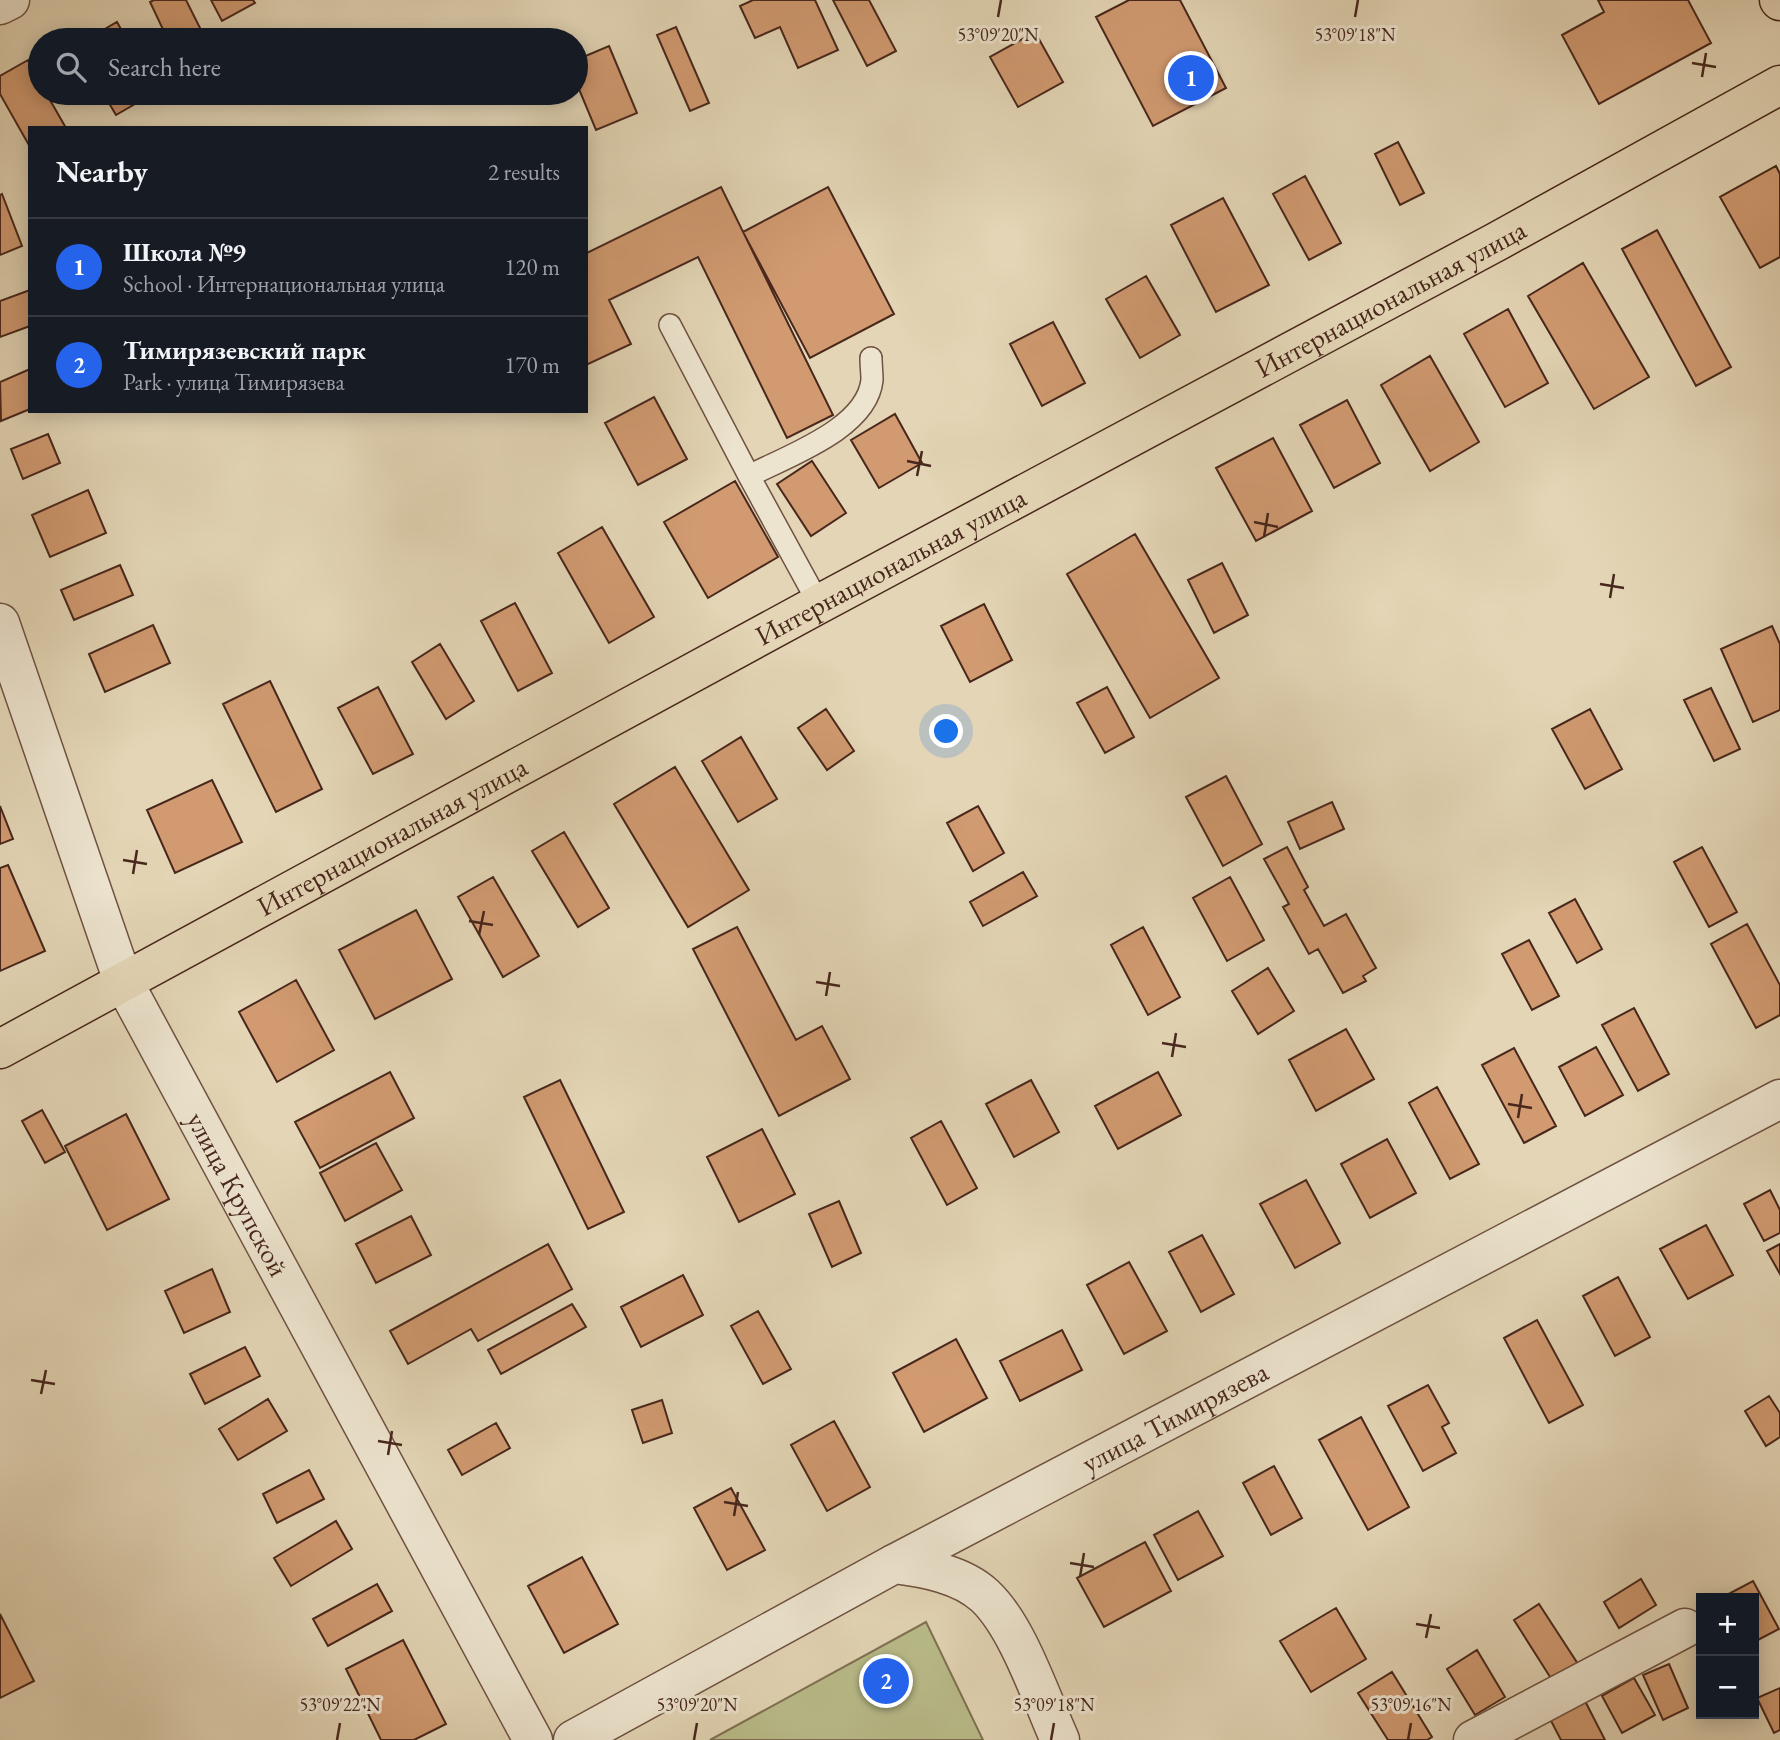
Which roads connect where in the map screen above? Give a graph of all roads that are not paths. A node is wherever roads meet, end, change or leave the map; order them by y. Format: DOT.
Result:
graph roads {
  1 [pos="10,0"];
  2 [pos="0,5"];
  3 [pos="1780,85"];
  4 [pos="670,325"];
  5 [pos="871,358"];
  6 [pos="749,476"];
  7 [pos="819,604"];
  8 [pos="0,623"];
  9 [pos="123,981"];
  10 [pos="0,1048"];
  11 [pos="1780,1098"];
  12 [pos="894,1564"];
  13 [pos="1685,1629"];
  14 [pos="533,1740"];
  15 [pos="573,1740"];
  16 [pos="1060,1740"];
  17 [pos="1473,1740"];
  1 -- 2 [label="street"];
  3 -- 7 [label="main road, Интернациональная улица"];
  4 -- 6 [label="lane"];
  5 -- 6 [label="lane"];
  6 -- 7 [label="lane"];
  7 -- 9 [label="main road, Интернациональная улица"];
  8 -- 9 [label="street, улица Крупской"];
  9 -- 10 [label="main road, Интернациональная улица"];
  9 -- 14 [label="street, улица Крупской"];
  11 -- 12 [label="street, улица Тимирязева"];
  12 -- 15 [label="street, улица Тимирязева"];
  12 -- 16 [label="street"];
  13 -- 17 [label="street"];
}
